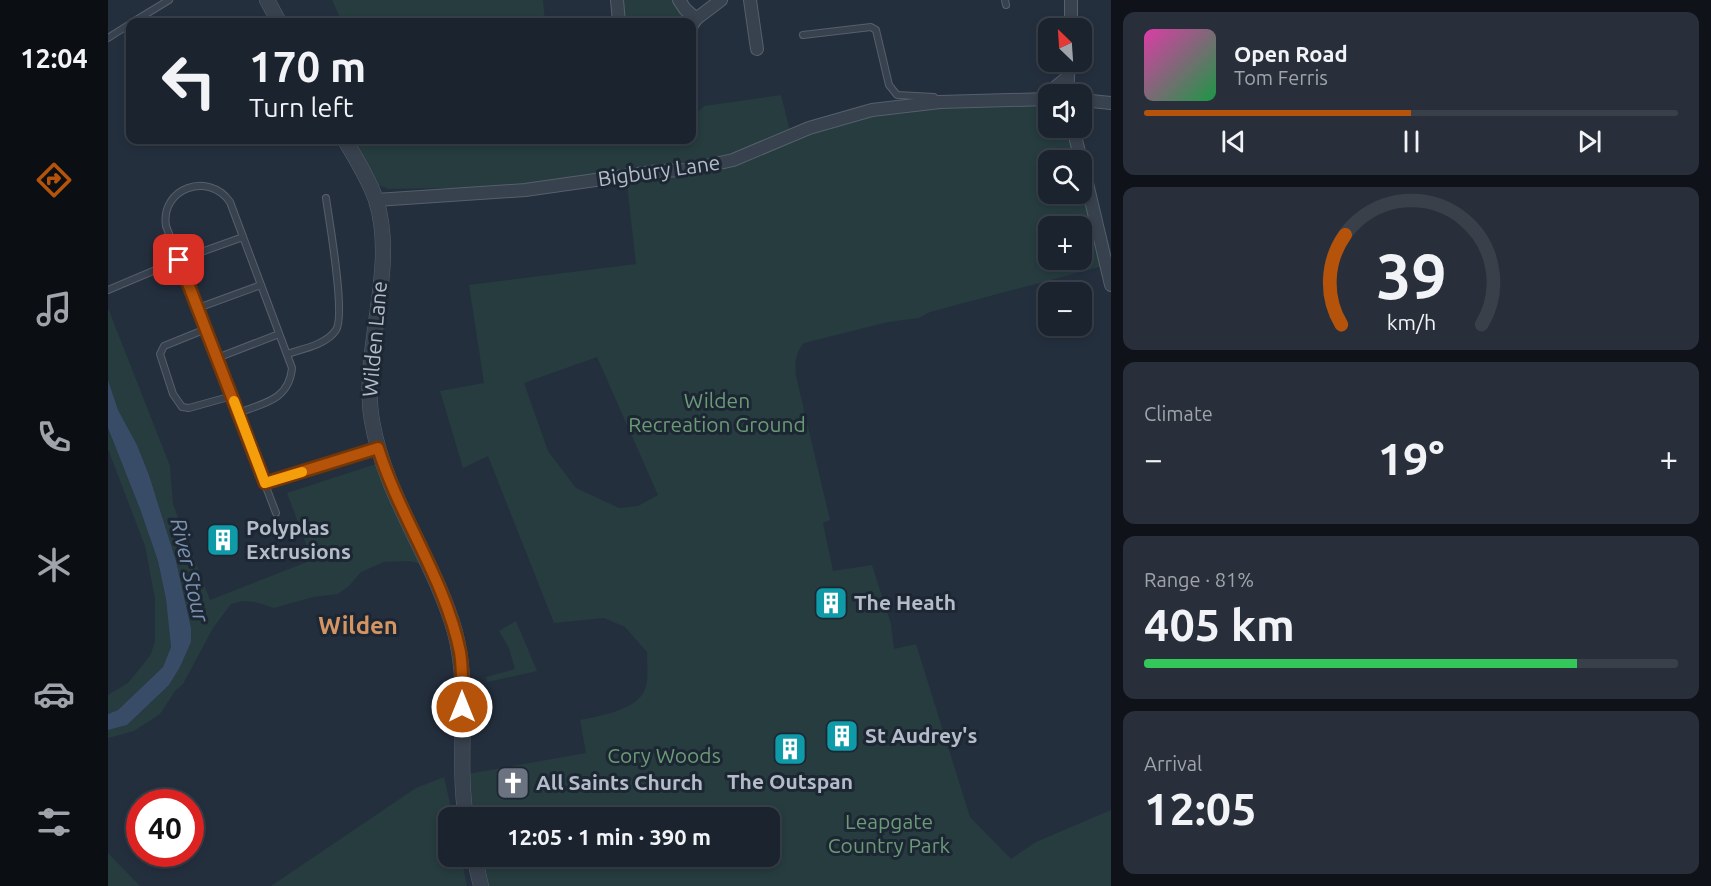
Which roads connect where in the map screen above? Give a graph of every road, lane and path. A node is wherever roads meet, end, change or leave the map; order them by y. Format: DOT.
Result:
graph roads {
  1 [pos="169,0"];
  2 [pos="267,0"];
  3 [pos="617,0"];
  4 [pos="679,0"];
  5 [pos="721,0"];
  6 [pos="750,0"];
  7 [pos="1071,0"];
  8 [pos="140,18"];
  9 [pos="277,18"];
  10 [pos="619,18"];
  11 [pos="691,18"];
  12 [pos="1071,18"];
  13 [pos="696,20"];
  14 [pos="126,27"];
  15 [pos="803,35"];
  16 [pos="108,38"];
  17 [pos="757,49"];
  18 [pos="1068,72"];
  19 [pos="1068,77"];
  20 [pos="1061,84"];
  21 [pos="1068,84"];
  22 [pos="1038,99"];
  23 [pos="1092,101"];
  24 [pos="940,102"];
  25 [pos="1111,103"];
  26 [pos="347,144"];
  27 [pos="326,198"];
  28 [pos="376,200"];
  29 [pos="1091,204"];
  30 [pos="243,237"];
  31 [pos="179,260"];
  32 [pos="261,285"];
  33 [pos="1111,285"];
  34 [pos="108,290"];
  35 [pos="198,308"];
  36 [pos="206,329"];
  37 [pos="279,334"];
  38 [pos="287,354"];
  39 [pos="217,358"];
  40 [pos="232,396"];
  41 [pos="238,413"];
  42 [pos="378,448"];
  43 [pos="265,483"];
  44 [pos="276,513"];
  45 [pos="465,807"];
  46 [pos="477,867"];
  47 [pos="481,886"];
  1 -- 8 [label="lane"];
  2 -- 9 [label="street"];
  3 -- 10 [label="street"];
  4 -- 11 [label="street"];
  5 -- 13 [label="street"];
  6 -- 17 [label="street"];
  7 -- 12 [label="street"];
  14 -- 16 [label="lane"];
  15 -- 24 [label="lane"];
  18 -- 19 [label="street"];
  19 -- 20 [label="street, Bigbury Lane"];
  19 -- 21 [label="street"];
  22 -- 24 [label="street, Bigbury Lane"];
  23 -- 25 [label="street"];
  24 -- 28 [label="street, Bigbury Lane"];
  26 -- 28 [label="street, Wilden Lane"];
  27 -- 38 [label="lane"];
  28 -- 42 [label="street, Wilden Lane"];
  29 -- 33 [label="street"];
  30 -- 31 [label="lane"];
  30 -- 31 [label="lane"];
  30 -- 32 [label="lane"];
  31 -- 34 [label="lane"];
  31 -- 35 [label="lane"];
  32 -- 35 [label="lane"];
  32 -- 37 [label="lane"];
  35 -- 36 [label="lane"];
  36 -- 39 [label="lane"];
  36 -- 40 [label="lane"];
  37 -- 38 [label="lane"];
  37 -- 39 [label="lane"];
  38 -- 41 [label="lane"];
  39 -- 40 [label="lane"];
  40 -- 41 [label="lane"];
  41 -- 43 [label="lane"];
  42 -- 43 [label="lane"];
  42 -- 45 [label="street, Wilden Lane"];
  43 -- 44 [label="lane"];
  46 -- 47 [label="street"];
}
